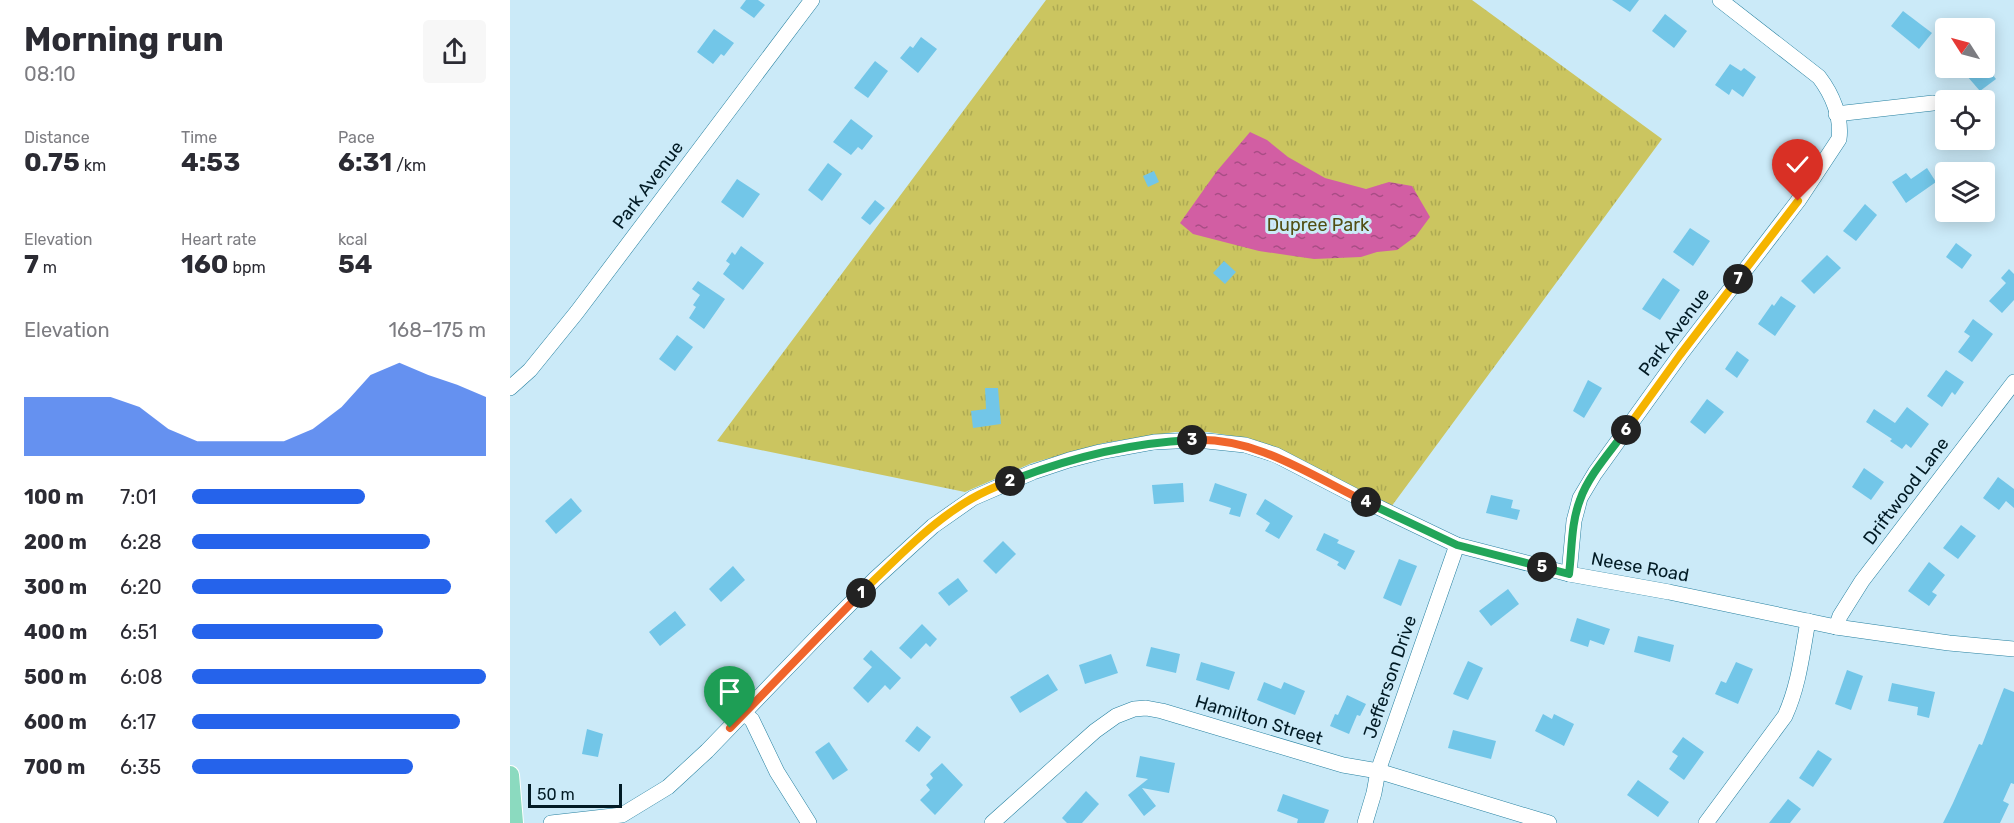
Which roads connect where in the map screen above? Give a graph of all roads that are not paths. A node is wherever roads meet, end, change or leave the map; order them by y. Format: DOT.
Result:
graph roads {
  1 [pos="812,0"];
  2 [pos="1719,0"];
  3 [pos="1933,103"];
  4 [pos="1836,114"];
  5 [pos="2014,382"];
  6 [pos="510,388"];
  7 [pos="1457,545"];
  8 [pos="1569,574"];
  9 [pos="1808,621"];
  10 [pos="1836,627"];
  11 [pos="2014,649"];
  12 [pos="744,713"];
  13 [pos="1378,771"];
  14 [pos="510,775"];
  15 [pos="514,823"];
  16 [pos="551,823"];
  17 [pos="809,823"];
  18 [pos="992,823"];
  19 [pos="1365,823"];
  20 [pos="1549,823"];
  21 [pos="1706,823"];
  1 -- 6 [label="street, Park Avenue"];
  2 -- 4 [label="street, Park Avenue"];
  3 -- 4 [label="street"];
  4 -- 8 [label="street, Park Avenue"];
  5 -- 10 [label="street, Driftwood Lane"];
  7 -- 8 [label="street, Neese Road"];
  7 -- 12 [label="street, Neese Road"];
  7 -- 13 [label="street, Jefferson Drive"];
  8 -- 9 [label="street, Neese Road"];
  9 -- 10 [label="street, Neese Road"];
  9 -- 21 [label="street"];
  10 -- 11 [label="street, Neese Road"];
  12 -- 16 [label="street, Neese Road"];
  12 -- 17 [label="street"];
  13 -- 18 [label="street, Hamilton Street"];
  13 -- 19 [label="street, Jefferson Drive"];
  13 -- 20 [label="street, Hamilton Street"];
  14 -- 15 [label="main road"];
}
